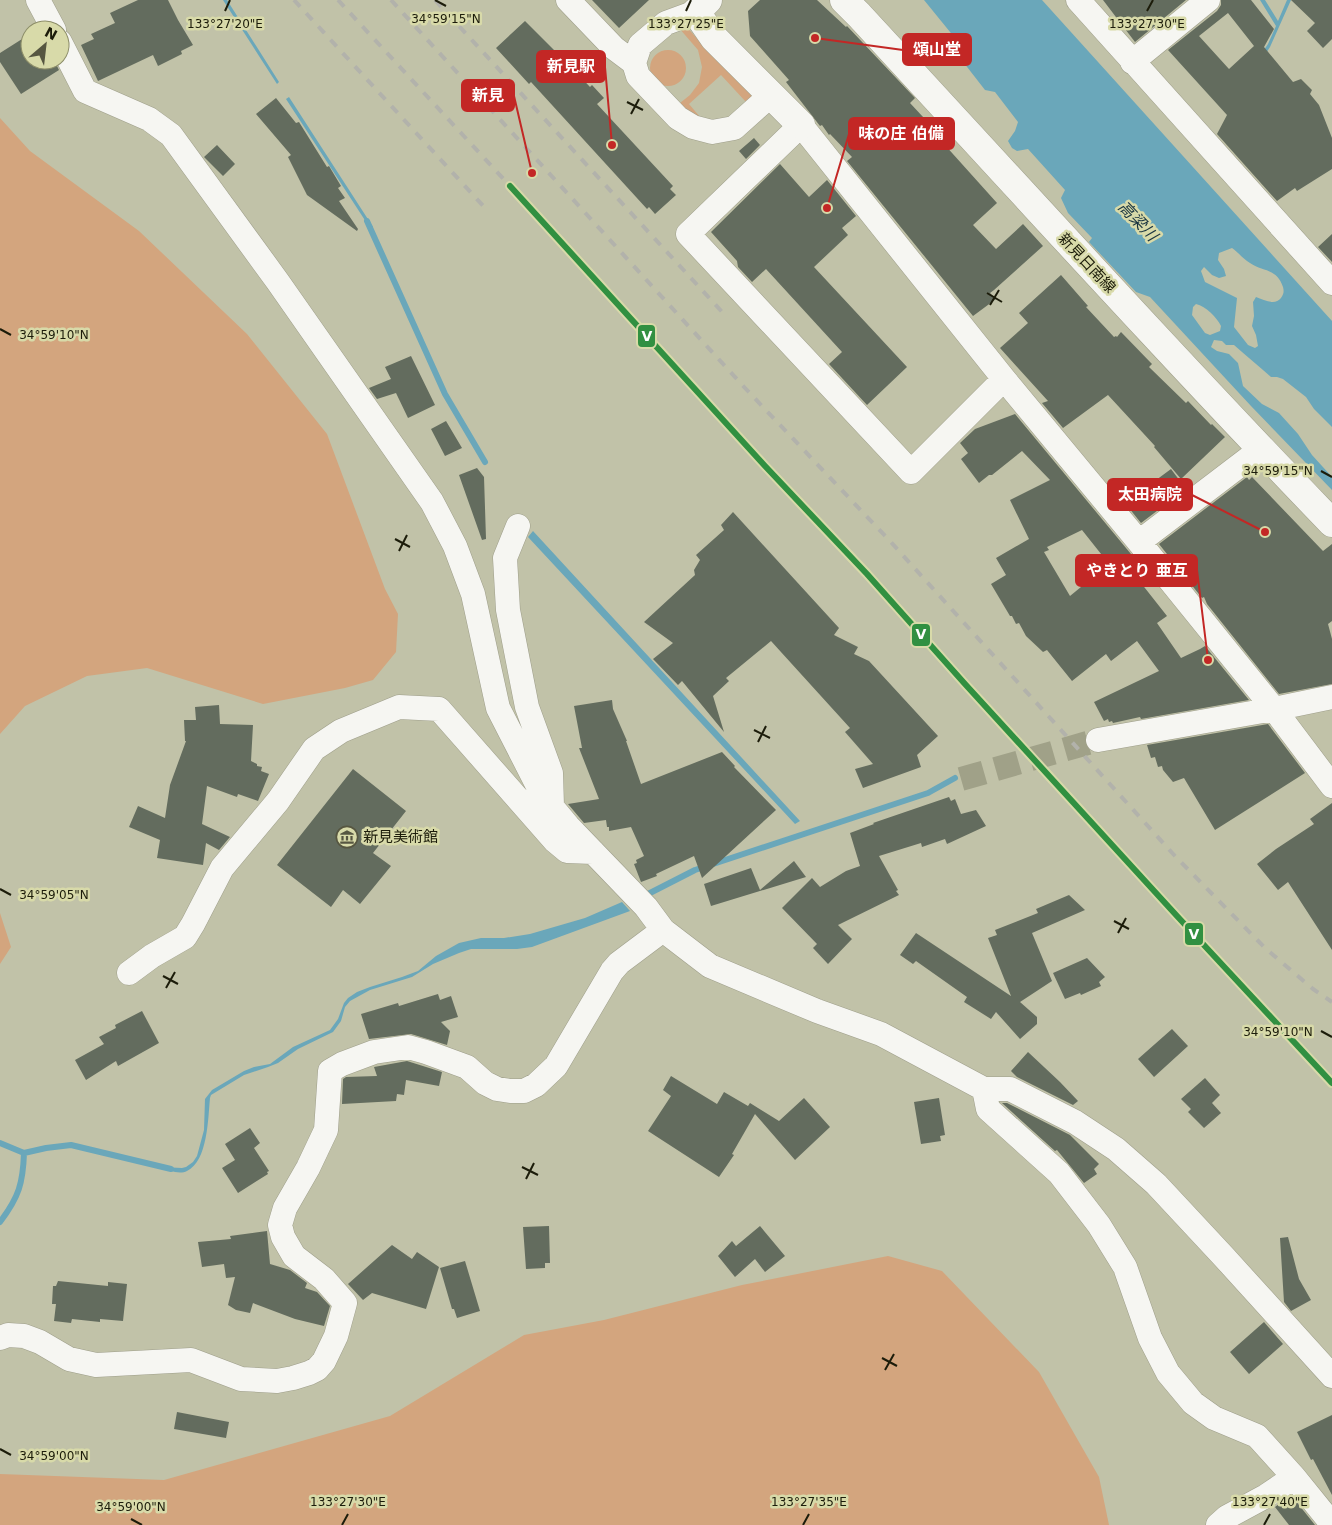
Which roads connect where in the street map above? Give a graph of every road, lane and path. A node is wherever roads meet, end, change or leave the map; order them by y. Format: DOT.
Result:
graph roads {
  1 [pos="38,0"];
  2 [pos="568,0"];
  3 [pos="844,0"];
  4 [pos="1078,0"];
  5 [pos="1208,0"];
  6 [pos="702,6"];
  7 [pos="49,20"];
  8 [pos="70,61"];
  9 [pos="1132,62"];
  10 [pos="634,63"];
  11 [pos="771,95"];
  12 [pos="801,125"];
  13 [pos="1332,283"];
  14 [pos="1004,379"];
  15 [pos="1261,449"];
  16 [pos="1332,522"];
  17 [pos="518,526"];
  18 [pos="1139,542"];
  19 [pos="1332,697"];
  20 [pos="1274,709"];
  21 [pos="1098,740"];
  22 [pos="1332,786"];
  23 [pos="552,806"];
  24 [pos="593,852"];
  25 [pos="663,930"];
  26 [pos="128,973"];
  27 [pos="984,1089"];
  28 [pos="0,1338"];
  29 [pos="1332,1376"];
  30 [pos="1294,1477"];
  31 [pos="1332,1524"];
  32 [pos="1218,1525"];
  1 -- 7 [label="street"];
  2 -- 10 [label="street"];
  3 -- 15 [label="main road, 新見日南線"];
  4 -- 9 [label="street"];
  5 -- 9 [label="street"];
  6 -- 10 [label="street"];
  6 -- 11 [label="main road"];
  8 -- 23 [label="street"];
  9 -- 13 [label="street"];
  10 -- 11 [label="street"];
  11 -- 12 [label="main road"];
  12 -- 14 [label="street"];
  12 -- 14 [label="street"];
  14 -- 18 [label="street"];
  15 -- 16 [label="main road, 新見日南線"];
  15 -- 18 [label="street"];
  17 -- 23 [label="street"];
  18 -- 20 [label="street"];
  19 -- 20 [label="street"];
  20 -- 21 [label="street"];
  20 -- 22 [label="street"];
  23 -- 24 [label="street"];
  24 -- 25 [label="street"];
  24 -- 26 [label="street"];
  25 -- 27 [label="street"];
  25 -- 28 [label="street"];
  27 -- 29 [label="street"];
  27 -- 30 [label="street"];
  30 -- 31 [label="street"];
  30 -- 32 [label="street"];
}
